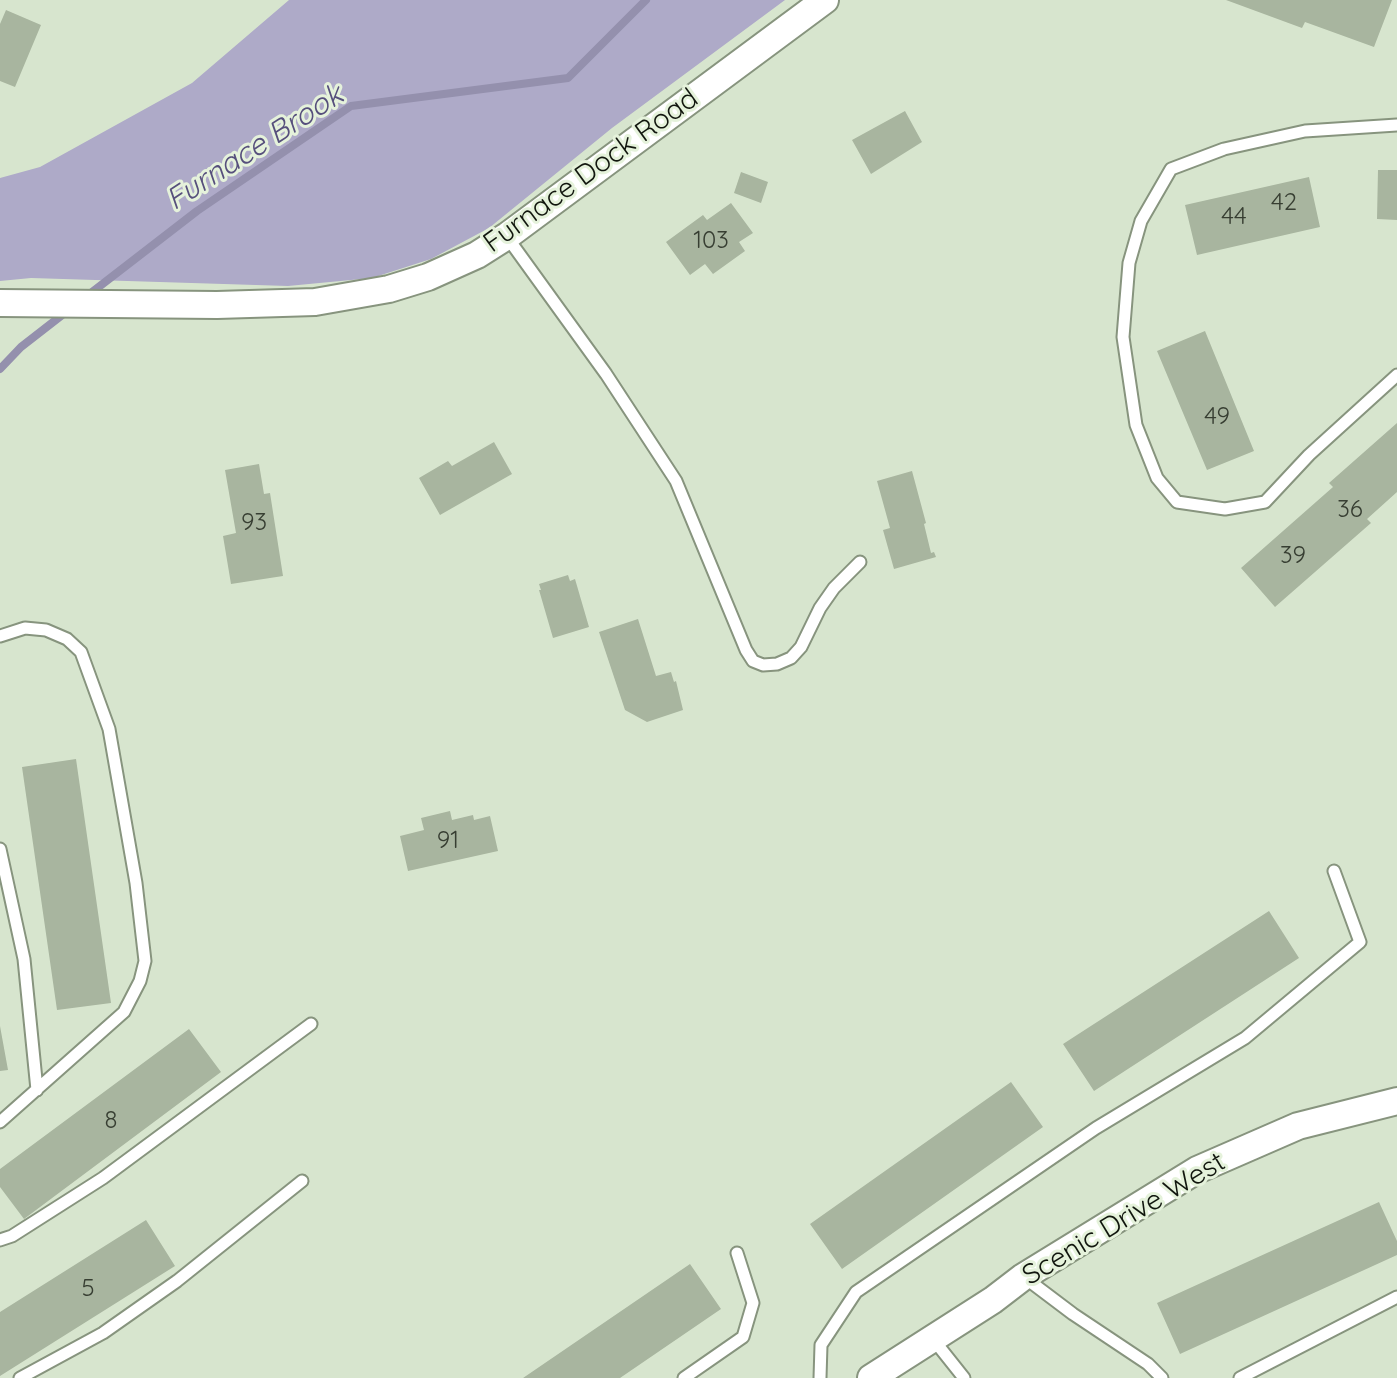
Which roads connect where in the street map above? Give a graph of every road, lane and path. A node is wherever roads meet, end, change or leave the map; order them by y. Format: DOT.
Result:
graph roads {
  1 [pos="825,0"];
  2 [pos="1397,125"];
  3 [pos="507,236"];
  4 [pos="0,303"];
  5 [pos="1397,375"];
  6 [pos="860,562"];
  7 [pos="0,636"];
  8 [pos="0,849"];
  9 [pos="1334,871"];
  10 [pos="311,1024"];
  11 [pos="37,1090"];
  12 [pos="1397,1101"];
  13 [pos="0,1122"];
  14 [pos="302,1181"];
  15 [pos="0,1240"];
  16 [pos="737,1253"];
  17 [pos="1023,1277"];
  18 [pos="1397,1297"];
  19 [pos="932,1339"];
  20 [pos="20,1378"];
  21 [pos="684,1378"];
  22 [pos="820,1378"];
  23 [pos="871,1378"];
  24 [pos="964,1378"];
  25 [pos="1162,1378"];
  26 [pos="1240,1378"];
  1 -- 3 [label="street, Furnace Dock Road"];
  2 -- 5 [label="lane"];
  3 -- 4 [label="street, Furnace Dock Road"];
  3 -- 6 [label="lane"];
  7 -- 11 [label="lane"];
  8 -- 11 [label="lane"];
  9 -- 22 [label="lane"];
  10 -- 15 [label="lane"];
  11 -- 13 [label="lane"];
  12 -- 17 [label="street, Scenic Drive West"];
  14 -- 20 [label="lane"];
  16 -- 21 [label="lane"];
  17 -- 19 [label="street, Scenic Drive West"];
  17 -- 25 [label="lane"];
  18 -- 26 [label="lane"];
  19 -- 23 [label="street, Scenic Drive West"];
  19 -- 24 [label="lane"];
}
